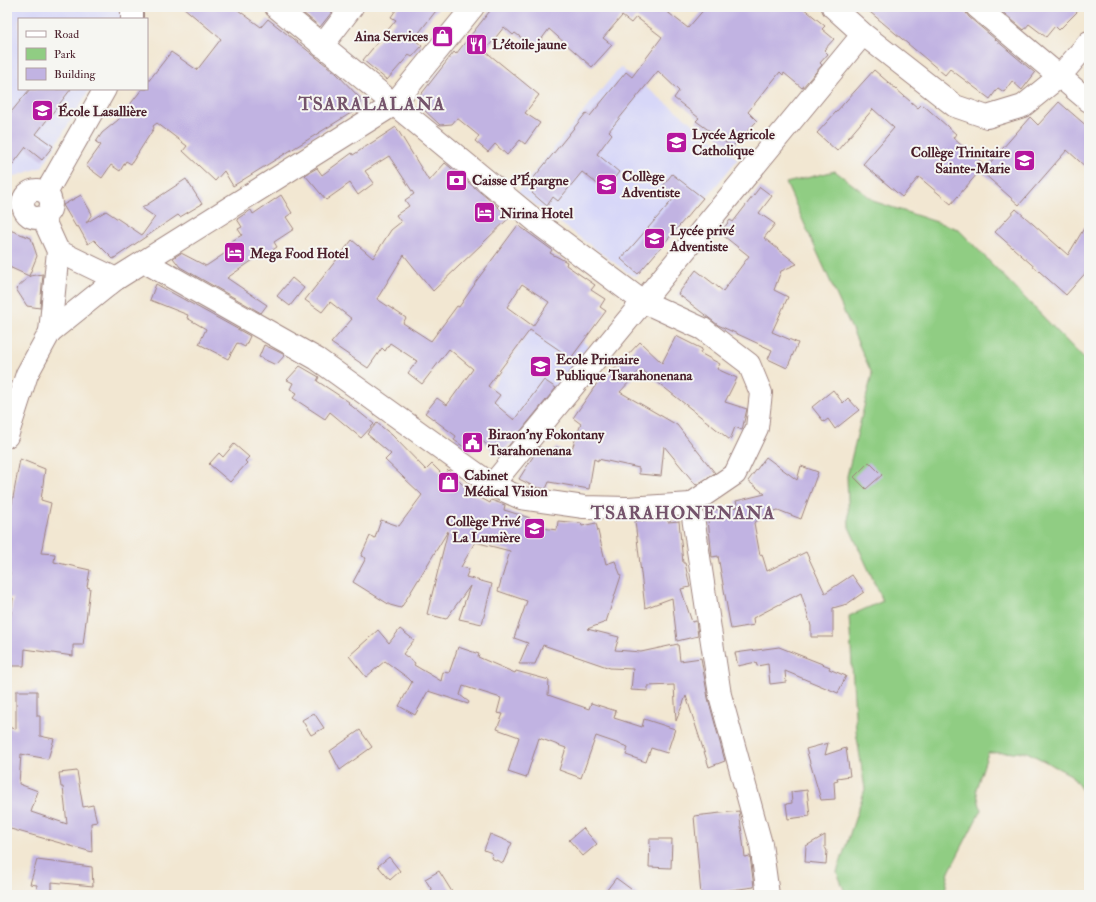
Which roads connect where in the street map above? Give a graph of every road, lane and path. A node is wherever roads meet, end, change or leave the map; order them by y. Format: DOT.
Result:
graph roads {
  1 [pos="132,7"];
  2 [pos="276,7"];
  3 [pos="352,7"];
  4 [pos="473,7"];
  5 [pos="833,7"];
  6 [pos="977,7"];
  7 [pos="132,18"];
  8 [pos="863,34"];
  9 [pos="1089,42"];
  10 [pos="322,46"];
  11 [pos="1060,76"];
  12 [pos="104,90"];
  13 [pos="1089,101"];
  14 [pos="393,105"];
  15 [pos="46,193"];
  16 [pos="15,199"];
  17 [pos="43,218"];
  18 [pos="58,251"];
  19 [pos="145,262"];
  20 [pos="116,279"];
  21 [pos="642,301"];
  22 [pos="50,332"];
  23 [pos="7,436"];
  24 [pos="492,485"];
  25 [pos="691,504"];
  26 [pos="768,895"];
  1 -- 7 [label="street"];
  2 -- 10 [label="street"];
  3 -- 10 [label="street"];
  4 -- 14 [label="street"];
  5 -- 8 [label="street"];
  6 -- 11 [label="street"];
  8 -- 11 [label="street"];
  8 -- 21 [label="street"];
  9 -- 11 [label="street"];
  10 -- 14 [label="street"];
  11 -- 13 [label="street"];
  12 -- 15 [label="street"];
  14 -- 19 [label="street"];
  14 -- 21 [label="street"];
  15 -- 16 [label="street"];
  15 -- 17 [label="street"];
  16 -- 17 [label="street"];
  17 -- 18 [label="street"];
  18 -- 20 [label="street"];
  18 -- 22 [label="street"];
  19 -- 20 [label="street"];
  19 -- 24 [label="street"];
  20 -- 22 [label="street"];
  21 -- 24 [label="street"];
  21 -- 25 [label="street"];
  22 -- 23 [label="street"];
  24 -- 25 [label="street"];
  25 -- 26 [label="street"];
}
